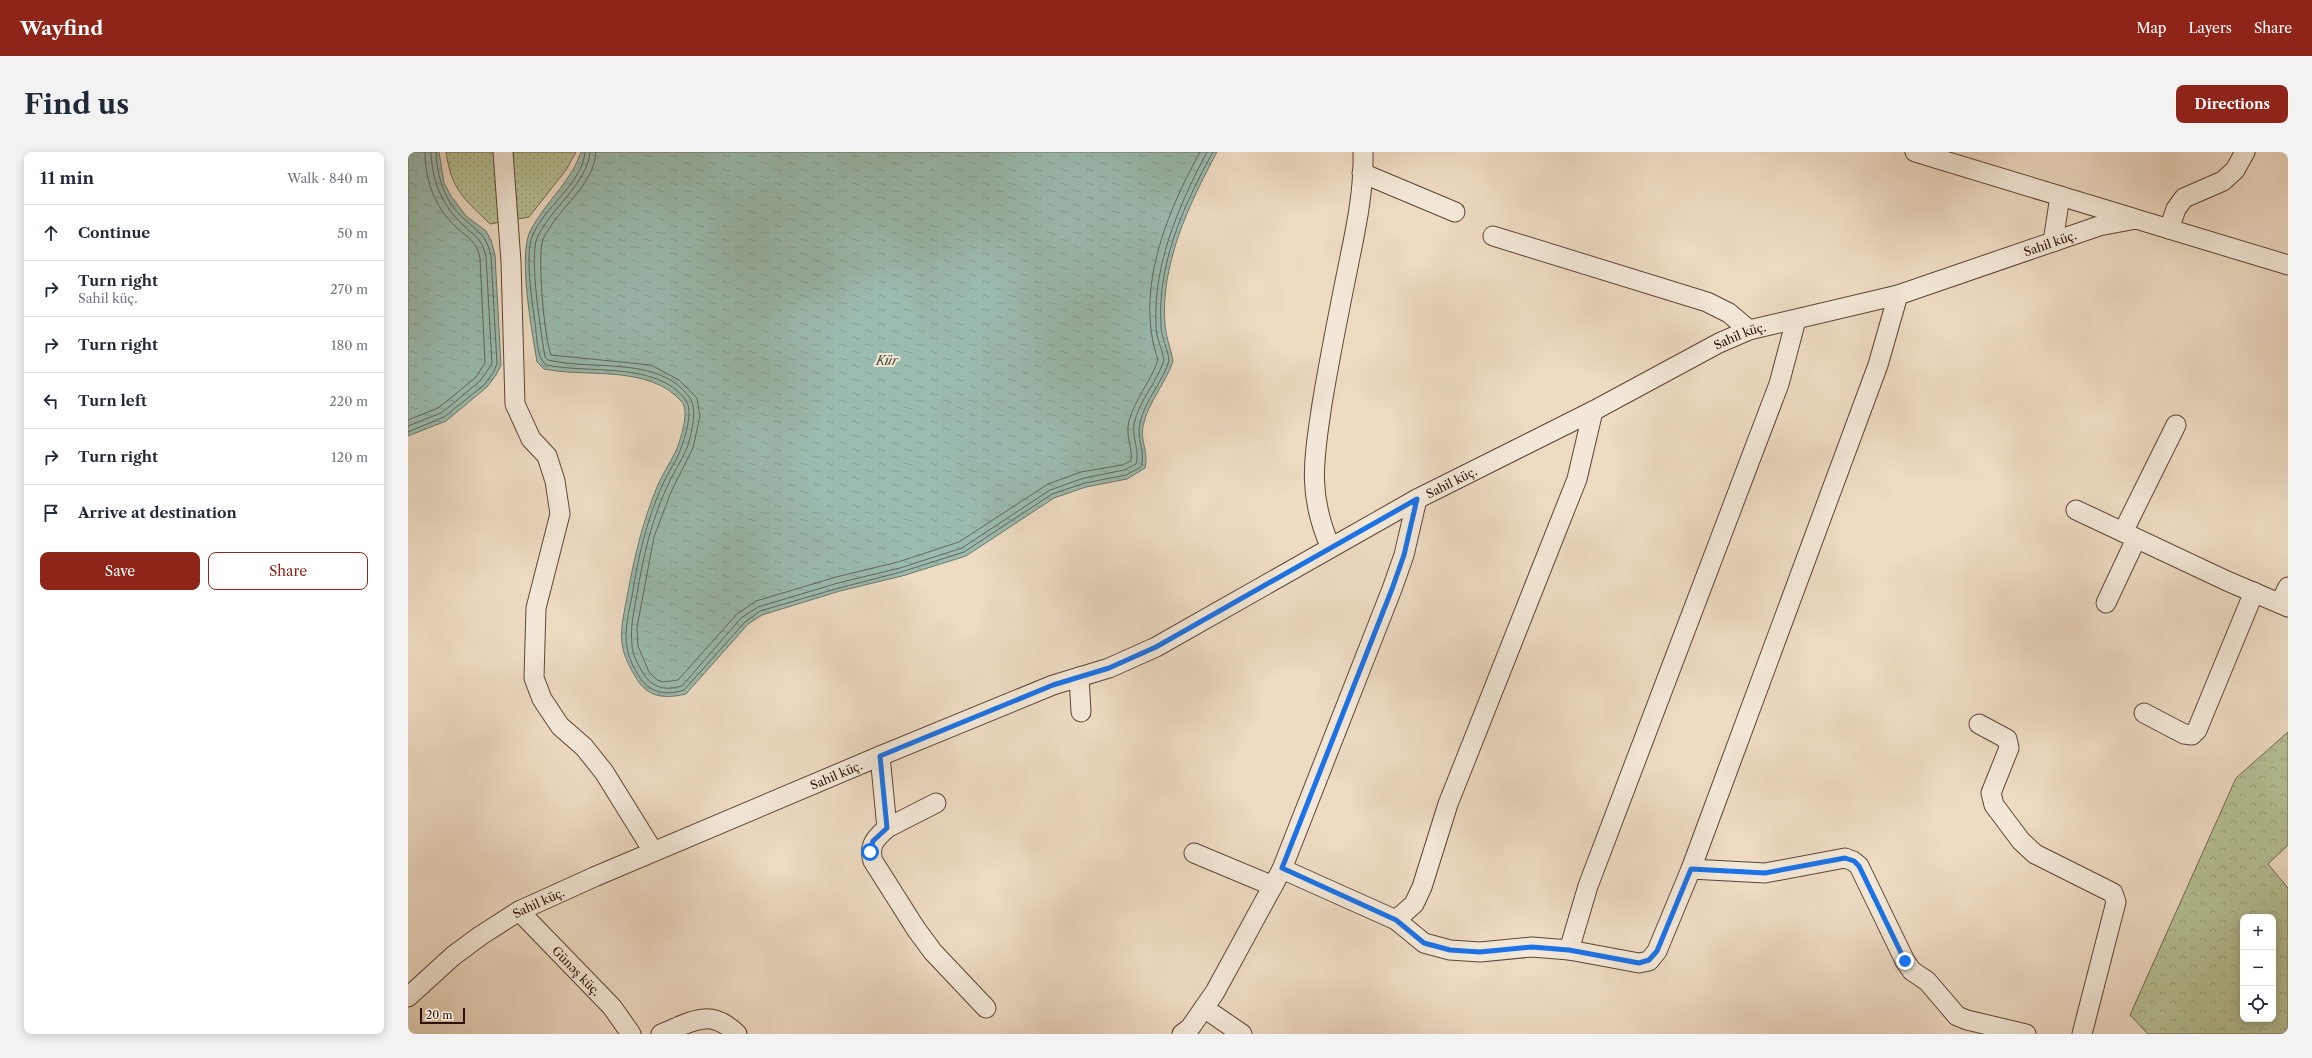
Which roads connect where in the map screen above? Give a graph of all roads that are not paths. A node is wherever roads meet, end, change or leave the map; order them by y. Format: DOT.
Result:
graph roads {
  1 [pos="503,152"];
  2 [pos="1363,152"];
  3 [pos="1916,152"];
  4 [pos="2245,152"];
  5 [pos="1362,173"];
  6 [pos="2060,196"];
  7 [pos="1454,212"];
  8 [pos="2136,219"];
  9 [pos="2169,229"];
  10 [pos="1493,236"];
  11 [pos="2053,242"];
  12 [pos="2288,265"];
  13 [pos="1898,294"];
  14 [pos="1796,320"];
  15 [pos="1749,330"];
  16 [pos="1592,411"];
  17 [pos="2176,425"];
  18 [pos="1417,499"];
  19 [pos="2076,510"];
  20 [pos="2130,535"];
  21 [pos="1330,546"];
  22 [pos="2254,592"];
  23 [pos="2285,599"];
  24 [pos="2106,603"];
  25 [pos="1079,677"];
  26 [pos="1080,712"];
  27 [pos="2144,713"];
  28 [pos="1979,724"];
  29 [pos="880,756"];
  30 [pos="936,804"];
  31 [pos="887,828"];
  32 [pos="653,852"];
  33 [pos="1194,853"];
  34 [pos="1282,868"];
  35 [pos="1691,869"];
  36 [pos="1273,886"];
  37 [pos="519,911"];
  38 [pos="1396,920"];
  39 [pos="1569,950"];
  40 [pos="408,997"];
  41 [pos="986,1008"];
  42 [pos="1204,1008"];
  43 [pos="631,1034"];
  44 [pos="661,1034"];
  45 [pos="738,1034"];
  46 [pos="1182,1034"];
  47 [pos="1242,1034"];
  48 [pos="2026,1034"];
  49 [pos="2082,1034"];
  1 -- 32 [label="street"];
  2 -- 5 [label="street"];
  3 -- 6 [label="street, Sahil küç."];
  4 -- 9 [label="street"];
  5 -- 7 [label="street"];
  5 -- 21 [label="street"];
  6 -- 8 [label="street, Sahil küç."];
  6 -- 11 [label="street"];
  8 -- 9 [label="street, Sahil küç."];
  8 -- 11 [label="street, Sahil küç."];
  9 -- 12 [label="street, Sahil küç."];
  10 -- 15 [label="street"];
  11 -- 13 [label="street, Sahil küç."];
  13 -- 14 [label="street, Sahil küç."];
  13 -- 35 [label="street"];
  14 -- 15 [label="street, Sahil küç."];
  14 -- 39 [label="street"];
  15 -- 16 [label="street, Sahil küç."];
  16 -- 18 [label="street, Sahil küç."];
  16 -- 38 [label="street"];
  17 -- 20 [label="street"];
  18 -- 21 [label="street, Sahil küç."];
  18 -- 34 [label="street"];
  19 -- 20 [label="street"];
  20 -- 22 [label="street"];
  20 -- 24 [label="street"];
  21 -- 25 [label="street, Sahil küç."];
  22 -- 23 [label="street"];
  22 -- 27 [label="street"];
  25 -- 26 [label="street"];
  25 -- 29 [label="street, Sahil küç."];
  28 -- 49 [label="street"];
  29 -- 31 [label="street"];
  29 -- 32 [label="street, Sahil küç."];
  30 -- 31 [label="street"];
  31 -- 41 [label="street"];
  32 -- 37 [label="street, Sahil küç."];
  33 -- 36 [label="street"];
  34 -- 36 [label="street"];
  34 -- 38 [label="street"];
  35 -- 39 [label="street"];
  35 -- 48 [label="street"];
  36 -- 42 [label="street"];
  37 -- 40 [label="street, Sahil küç."];
  37 -- 43 [label="street, Günəş küç."];
  38 -- 39 [label="street"];
  42 -- 46 [label="street"];
  42 -- 47 [label="street"];
  44 -- 45 [label="street"];
}
